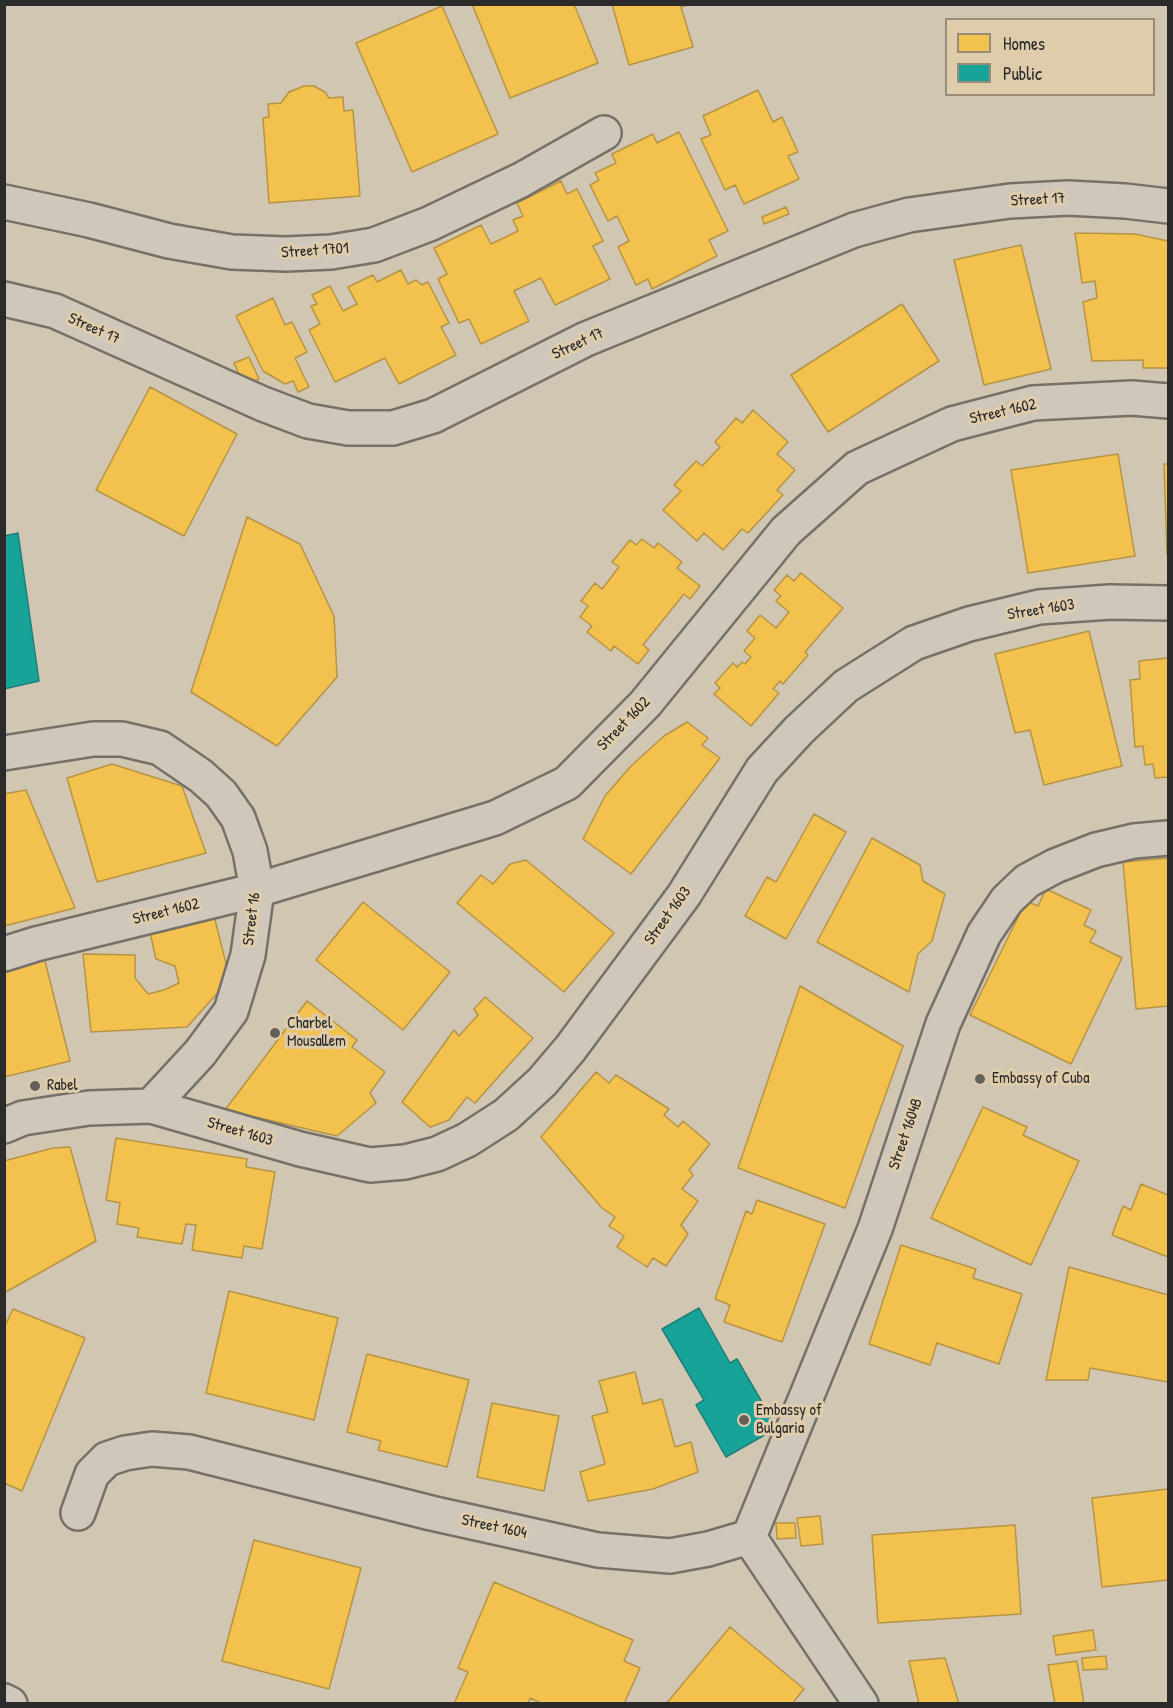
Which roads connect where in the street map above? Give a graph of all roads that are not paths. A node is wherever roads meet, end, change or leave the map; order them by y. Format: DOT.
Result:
graph roads {
  1 [pos="604,133"];
  2 [pos="4,202"];
  3 [pos="1168,206"];
  4 [pos="4,299"];
  5 [pos="1168,401"];
  6 [pos="1168,603"];
  7 [pos="4,753"];
  8 [pos="1168,838"];
  9 [pos="257,890"];
  10 [pos="4,954"];
  11 [pos="151,1106"];
  12 [pos="4,1126"];
  13 [pos="78,1513"];
  14 [pos="748,1537"];
  15 [pos="4,1701"];
  16 [pos="9,1704"];
  17 [pos="861,1704"];
  1 -- 2 [label="street, Street 1701"];
  3 -- 4 [label="street, Street 17"];
  5 -- 9 [label="street, Street 1602"];
  6 -- 11 [label="street, Street 1603"];
  7 -- 9 [label="street, Street 16"];
  8 -- 14 [label="street, Street 1604B"];
  9 -- 10 [label="street, Street 1602"];
  9 -- 11 [label="street, Street 16"];
  11 -- 12 [label="street"];
  13 -- 14 [label="street, Street 1604"];
  14 -- 17 [label="street"];
  15 -- 16 [label="street"];
}
